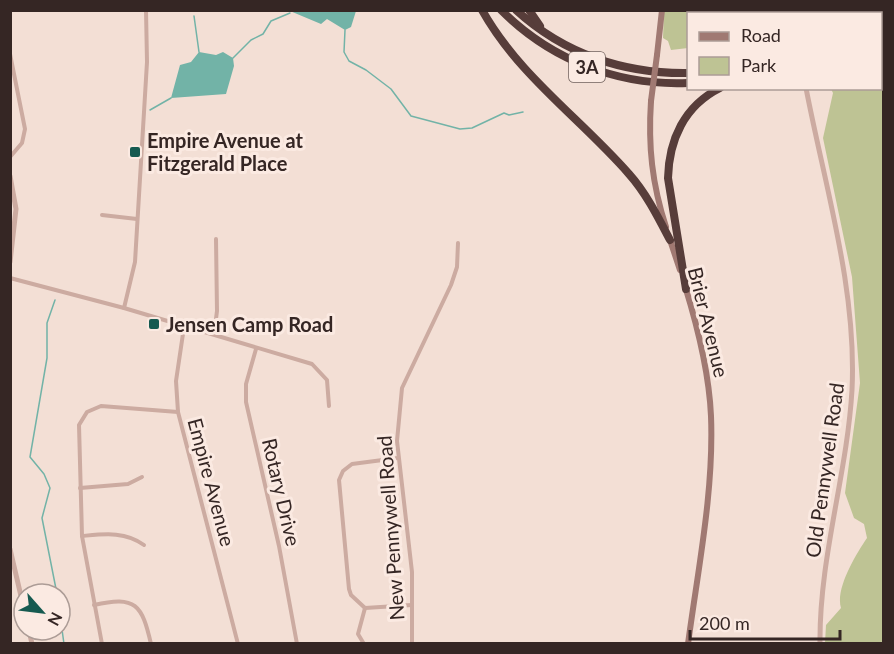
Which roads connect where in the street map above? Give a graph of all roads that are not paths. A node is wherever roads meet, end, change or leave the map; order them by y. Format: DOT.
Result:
graph roads {
  1 [pos="146,10"];
  2 [pos="482,10"];
  3 [pos="501,10"];
  4 [pos="516,10"];
  5 [pos="529,10"];
  6 [pos="662,10"];
  7 [pos="550,36"];
  8 [pos="10,54"];
  9 [pos="687,73"];
  10 [pos="687,83"];
  11 [pos="716,90"];
  12 [pos="806,90"];
  13 [pos="10,157"];
  14 [pos="10,176"];
  15 [pos="102,215"];
  16 [pos="137,219"];
  17 [pos="216,239"];
  18 [pos="670,240"];
  19 [pos="458,243"];
  20 [pos="10,262"];
  21 [pos="10,278"];
  22 [pos="686,289"];
  23 [pos="124,308"];
  24 [pos="184,327"];
  25 [pos="214,334"];
  26 [pos="256,349"];
  27 [pos="329,406"];
  28 [pos="178,412"];
  29 [pos="398,458"];
  30 [pos="142,477"];
  31 [pos="80,488"];
  32 [pos="82,536"];
  33 [pos="144,545"];
  34 [pos="10,549"];
  35 [pos="18,582"];
  36 [pos="94,605"];
  37 [pos="412,605"];
  38 [pos="365,608"];
  39 [pos="102,644"];
  40 [pos="151,644"];
  41 [pos="238,644"];
  42 [pos="297,644"];
  43 [pos="364,644"];
  44 [pos="412,644"];
  45 [pos="688,644"];
  46 [pos="819,644"];
  1 -- 16 [label="street"];
  2 -- 18 [label="highway"];
  3 -- 10 [label="highway, 3A"];
  4 -- 7 [label="highway, 3A"];
  5 -- 7 [label="highway"];
  6 -- 18 [label="main road, Brier Avenue, bridge"];
  7 -- 9 [label="highway, 3A"];
  8 -- 13 [label="street"];
  11 -- 22 [label="highway"];
  12 -- 46 [label="street, Old Pennywell Road"];
  14 -- 20 [label="street"];
  15 -- 16 [label="street"];
  16 -- 23 [label="street"];
  17 -- 25 [label="street"];
  18 -- 22 [label="main road, Brier Avenue"];
  19 -- 29 [label="street, New Pennywell Road"];
  21 -- 23 [label="street"];
  22 -- 45 [label="main road, Brier Avenue"];
  23 -- 24 [label="street"];
  24 -- 25 [label="street"];
  24 -- 28 [label="street, Empire Avenue"];
  25 -- 26 [label="street"];
  26 -- 27 [label="street"];
  26 -- 42 [label="street, Rotary Drive"];
  28 -- 31 [label="street"];
  28 -- 41 [label="street, Empire Avenue"];
  29 -- 37 [label="street, New Pennywell Road"];
  29 -- 38 [label="street"];
  30 -- 31 [label="street"];
  31 -- 32 [label="street"];
  32 -- 33 [label="street"];
  32 -- 36 [label="street"];
  34 -- 35 [label="street"];
  36 -- 39 [label="street"];
  36 -- 40 [label="street"];
  37 -- 38 [label="street"];
  37 -- 44 [label="street, New Pennywell Road"];
  38 -- 43 [label="street"];
}
